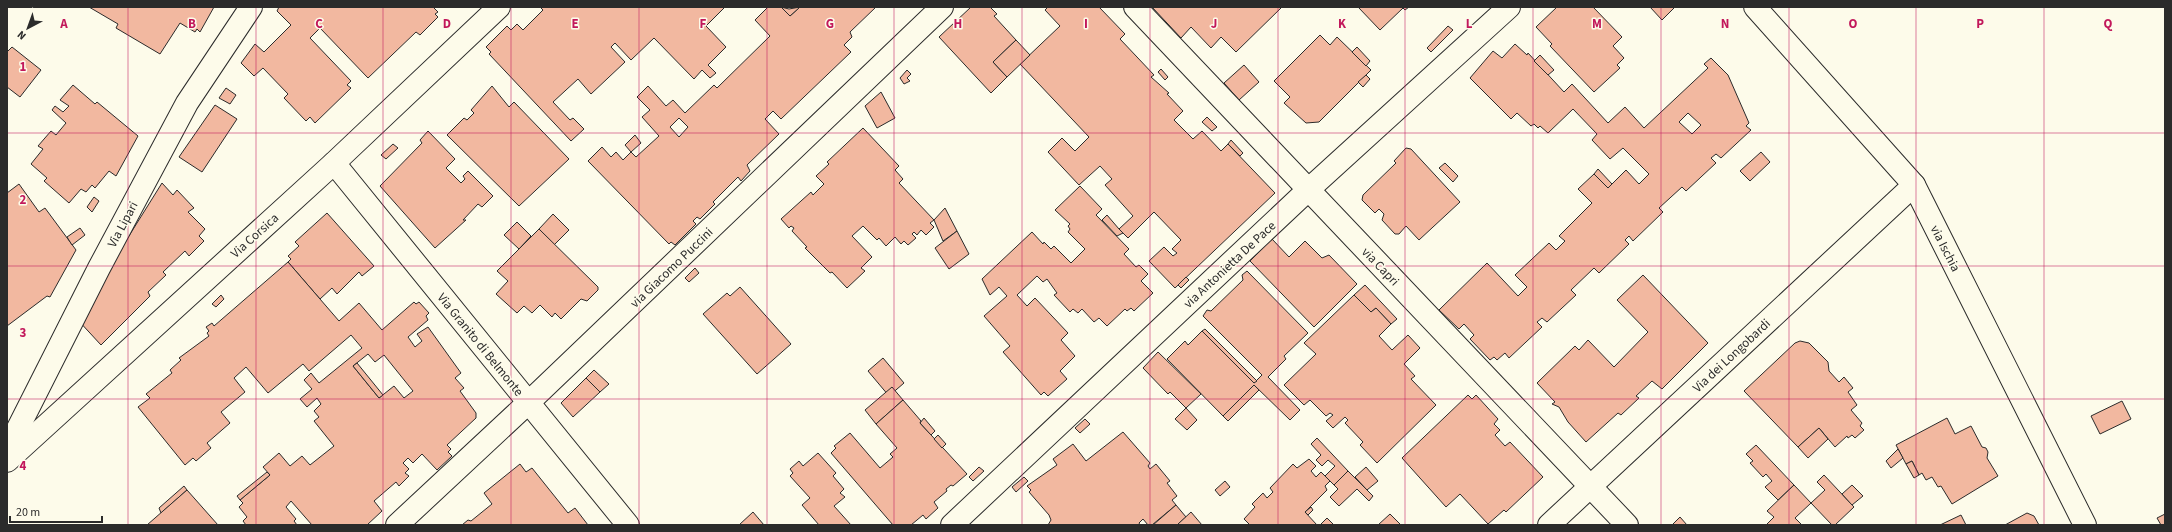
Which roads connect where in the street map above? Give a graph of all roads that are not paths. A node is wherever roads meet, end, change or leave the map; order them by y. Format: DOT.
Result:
graph roads {
  1 [pos="251,7"];
  2 [pos="499,7"];
  3 [pos="942,7"];
  4 [pos="1135,7"];
  5 [pos="1509,7"];
  6 [pos="1755,7"];
  7 [pos="334,163"];
  8 [pos="1914,185"];
  9 [pos="1308,190"];
  10 [pos="529,402"];
  11 [pos="7,450"];
  12 [pos="7,461"];
  13 [pos="1590,486"];
  14 [pos="397,525"];
  15 [pos="628,525"];
  16 [pos="952,525"];
  17 [pos="1549,525"];
  18 [pos="1627,525"];
  19 [pos="2085,525"];
  1 -- 11 [label="street, Via Lipari"];
  2 -- 7 [label="street, Via Corsica"];
  3 -- 10 [label="street, via Giacomo Puccini"];
  4 -- 9 [label="street, via Capri"];
  5 -- 9 [label="street, via Antonietta De Pace"];
  6 -- 8 [label="street, via Ischia"];
  7 -- 10 [label="street, Via Granito di Belmonte"];
  7 -- 12 [label="street, Via Corsica"];
  8 -- 13 [label="street, Via dei Longobardi"];
  8 -- 19 [label="street, via Ischia"];
  9 -- 13 [label="street, via Capri"];
  9 -- 16 [label="street, via Antonietta De Pace"];
  10 -- 14 [label="street, via Giacomo Puccini"];
  10 -- 15 [label="street, Via Granito di Belmonte"];
  13 -- 17 [label="street, Via dei Longobardi"];
  13 -- 18 [label="street, via Capri"];
}
